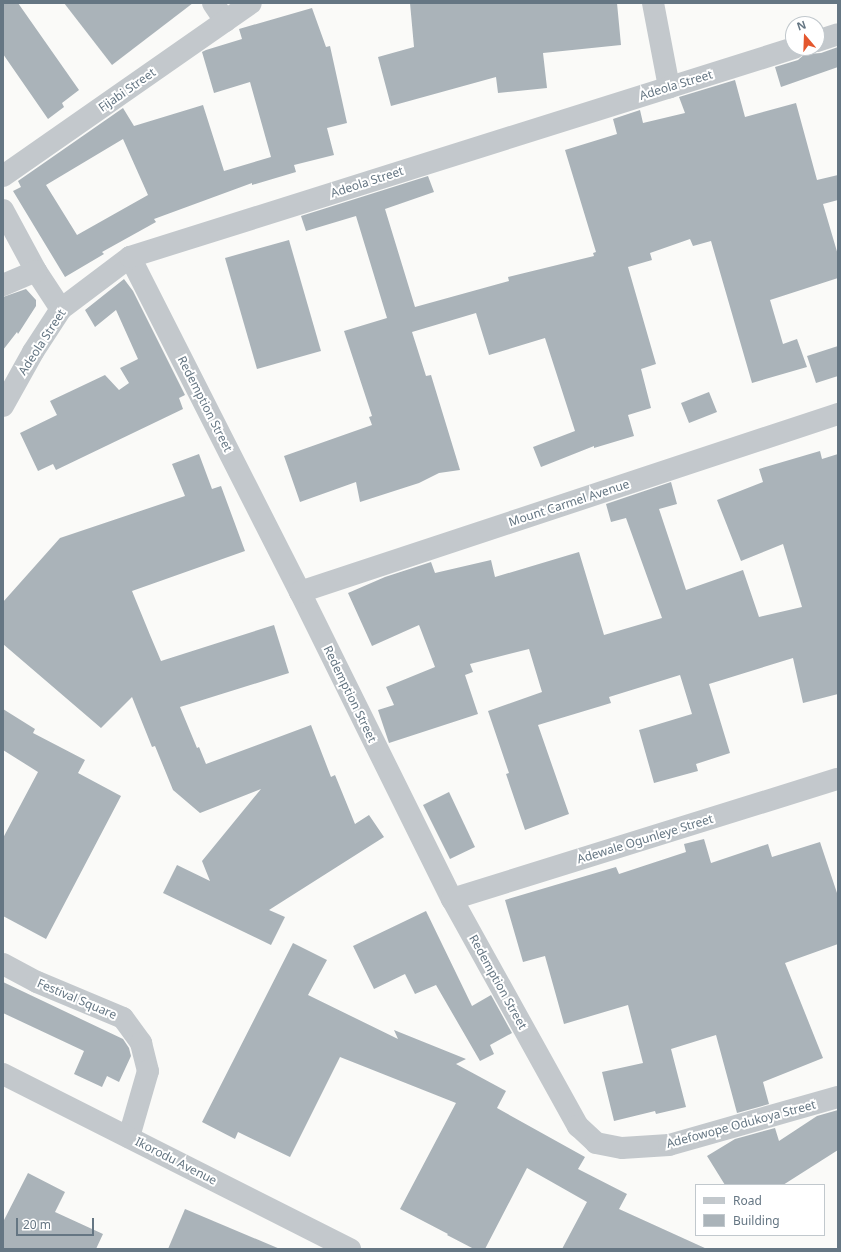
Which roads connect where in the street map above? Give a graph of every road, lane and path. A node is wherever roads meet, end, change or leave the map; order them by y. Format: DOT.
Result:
graph roads {
  1 [pos="213,3"];
  2 [pos="251,3"];
  3 [pos="653,3"];
  4 [pos="225,21"];
  5 [pos="838,34"];
  6 [pos="825,38"];
  7 [pos="785,51"];
  8 [pos="669,87"];
  9 [pos="3,176"];
  10 [pos="3,210"];
  11 [pos="130,257"];
  12 [pos="36,271"];
  13 [pos="3,285"];
  14 [pos="61,309"];
  15 [pos="3,406"];
  16 [pos="838,414"];
  17 [pos="300,592"];
  18 [pos="838,779"];
  19 [pos="452,899"];
  20 [pos="3,964"];
  21 [pos="3,1074"];
  22 [pos="838,1097"];
  23 [pos="578,1126"];
  24 [pos="129,1137"];
  25 [pos="349,1249"];
  1 -- 4 [label="street"];
  2 -- 4 [label="street, Fijabi Street"];
  3 -- 8 [label="street"];
  4 -- 9 [label="street, Fijabi Street"];
  5 -- 6 [label="street"];
  7 -- 8 [label="street, Adeola Street"];
  8 -- 11 [label="street, Adeola Street"];
  10 -- 12 [label="street"];
  11 -- 14 [label="street, Adeola Street"];
  11 -- 17 [label="street, Redemption Street"];
  12 -- 13 [label="street"];
  12 -- 14 [label="street"];
  14 -- 15 [label="street, Adeola Street"];
  16 -- 17 [label="street, Mount Carmel Avenue"];
  17 -- 19 [label="street, Redemption Street"];
  18 -- 19 [label="street, Adewale Ogunleye Street"];
  19 -- 23 [label="street, Redemption Street"];
  20 -- 24 [label="street, Festival Square"];
  21 -- 24 [label="street, Ikorodu Avenue"];
  22 -- 23 [label="street, Adefowope Odukoya Street"];
  24 -- 25 [label="street, Ikorodu Avenue"];
}
